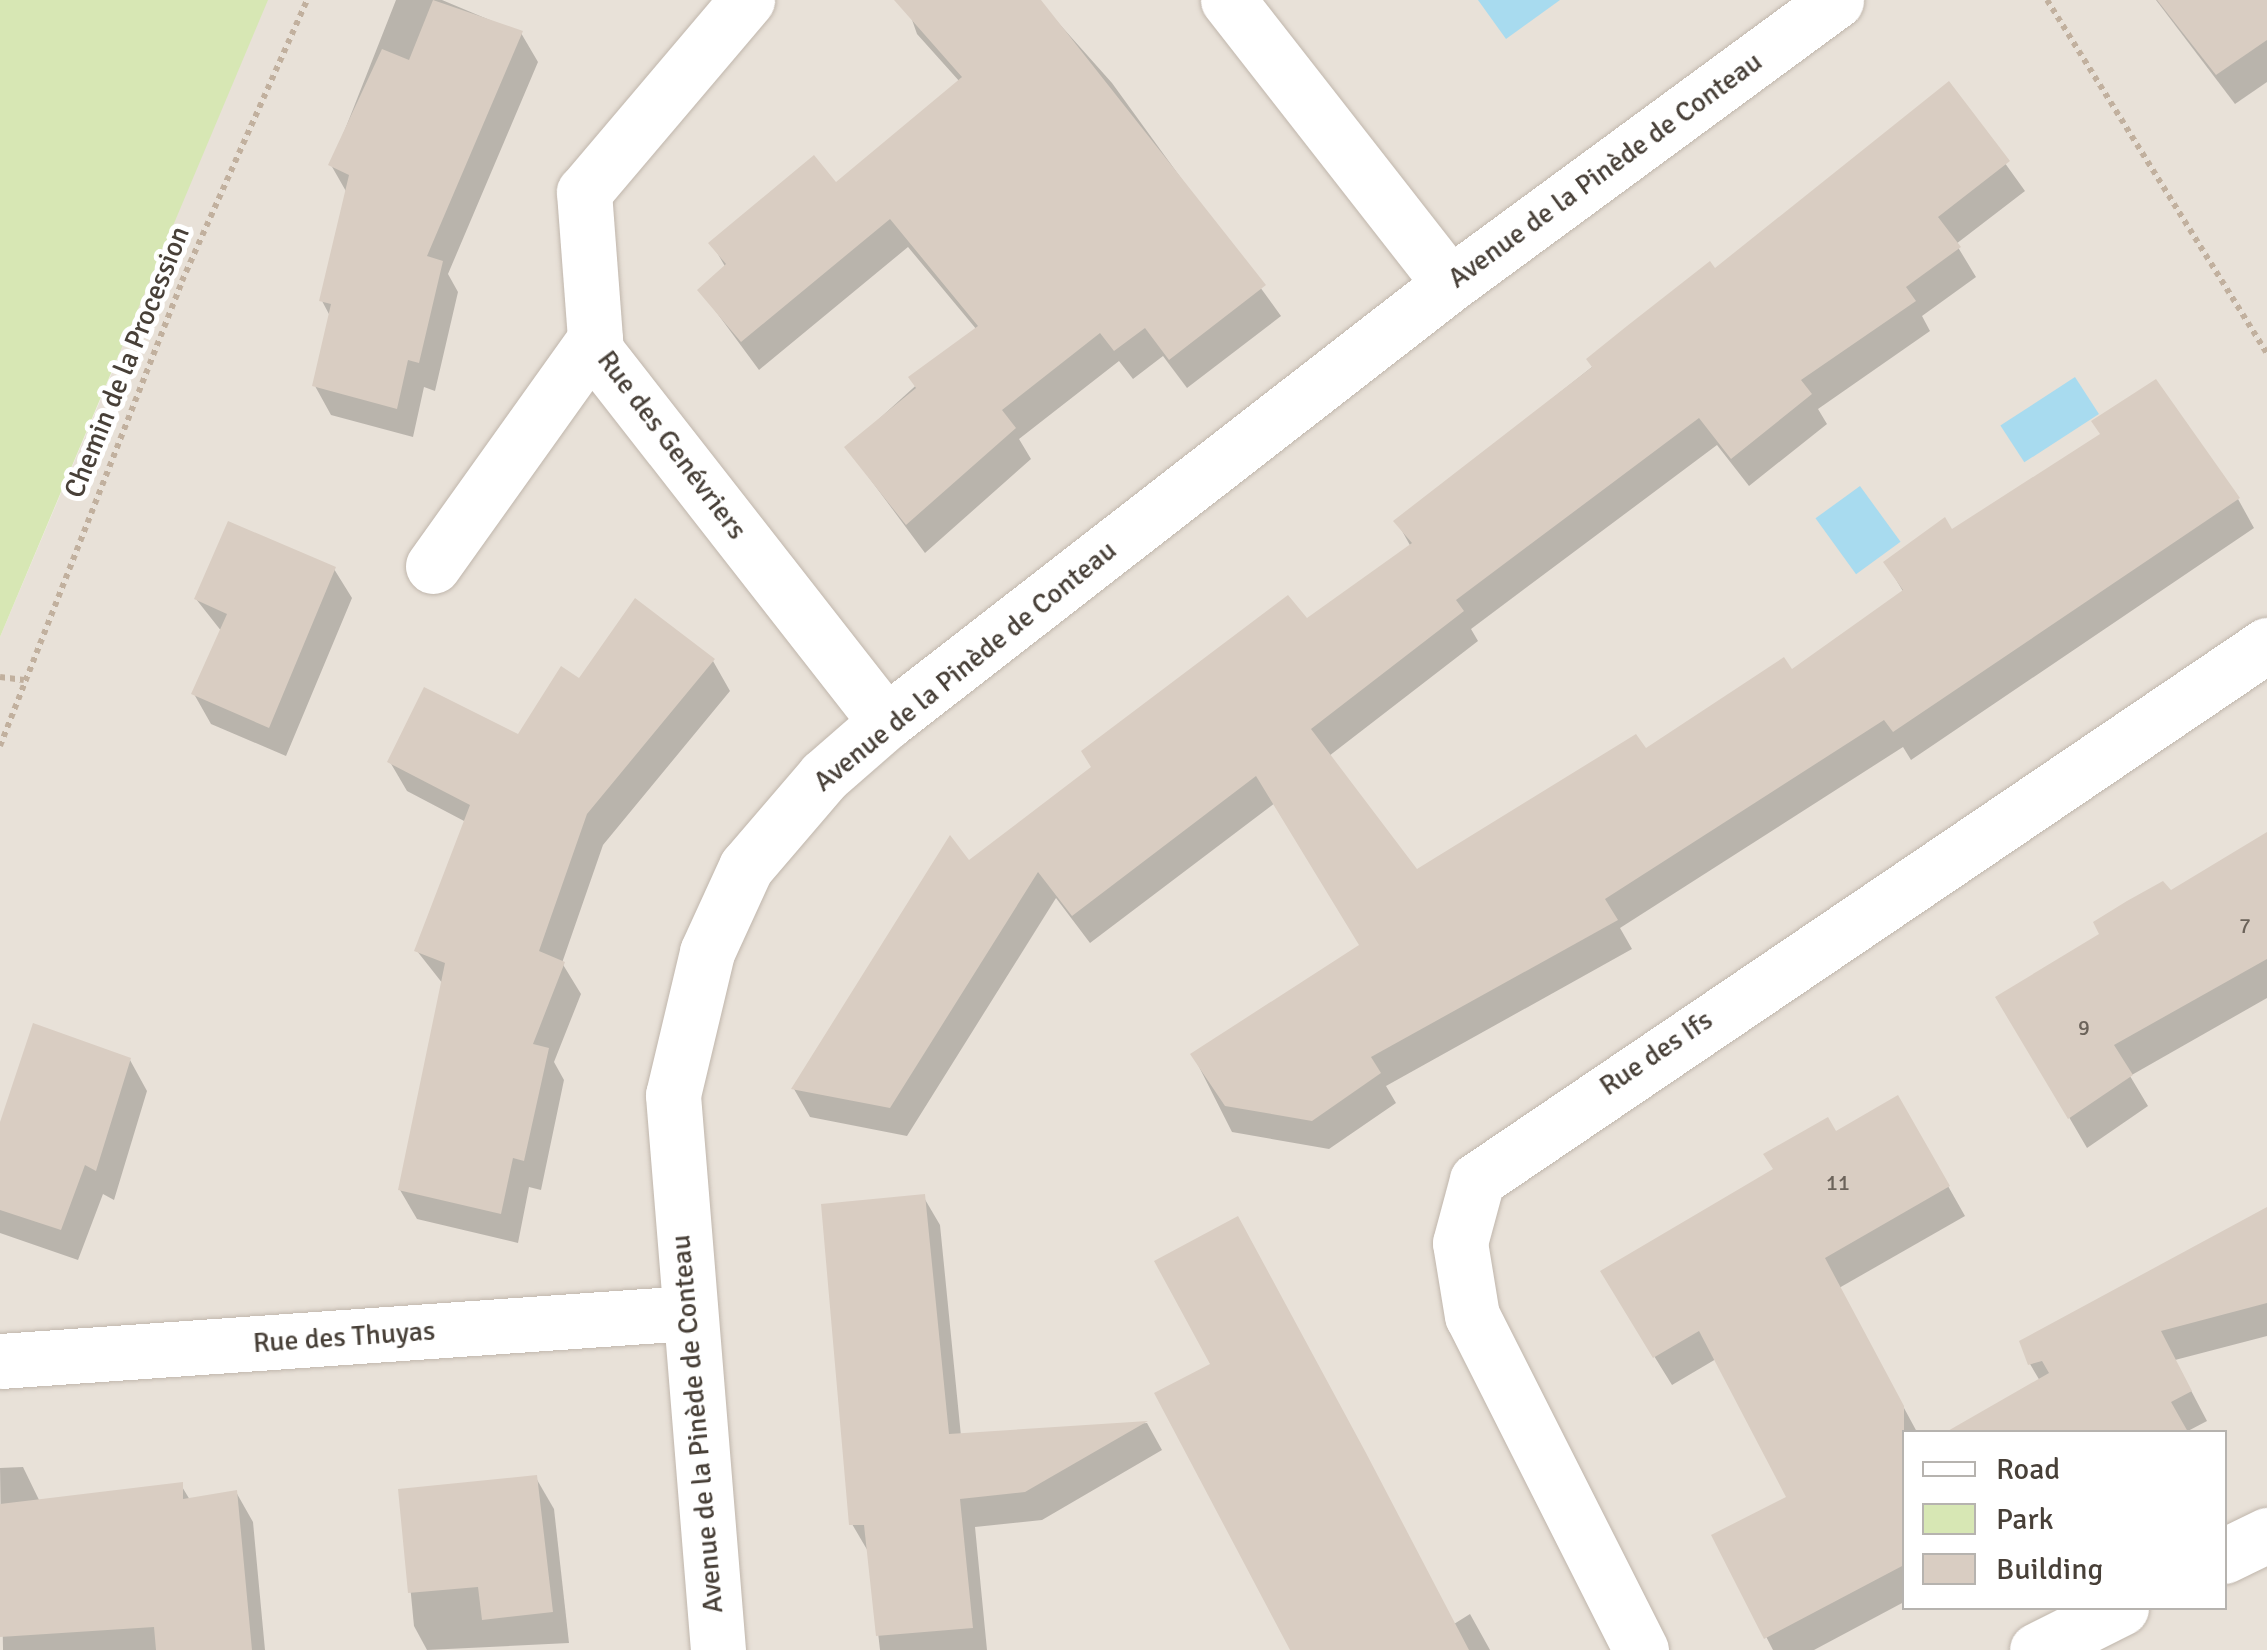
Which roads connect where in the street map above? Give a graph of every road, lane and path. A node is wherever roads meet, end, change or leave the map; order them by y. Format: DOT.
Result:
graph roads {
  1 [pos="307,0"];
  2 [pos="747,0"];
  3 [pos="1228,0"];
  4 [pos="1836,0"];
  5 [pos="2047,0"];
  6 [pos="1450,284"];
  7 [pos="595,339"];
  8 [pos="2267,353"];
  9 [pos="433,566"];
  10 [pos="2267,645"];
  11 [pos="0,676"];
  12 [pos="24,680"];
  13 [pos="886,722"];
  14 [pos="0,746"];
  15 [pos="689,1313"];
  16 [pos="0,1361"];
  17 [pos="2267,1535"];
  18 [pos="2227,1555"];
  19 [pos="2118,1610"];
  20 [pos="718,1650"];
  21 [pos="1641,1650"];
  22 [pos="2036,1650"];
  1 -- 12 [label="path, Chemin de la Procession"];
  2 -- 7 [label="street, Rue des Genévriers"];
  3 -- 6 [label="street"];
  4 -- 6 [label="street, Avenue de la Pinède de Conteau"];
  5 -- 8 [label="path"];
  6 -- 13 [label="street, Avenue de la Pinède de Conteau"];
  7 -- 9 [label="street"];
  7 -- 13 [label="street, Rue des Genévriers"];
  10 -- 21 [label="street, Rue des Ifs"];
  11 -- 12 [label="path"];
  12 -- 14 [label="path, Chemin de la Procession"];
  13 -- 15 [label="street, Avenue de la Pinède de Conteau"];
  15 -- 16 [label="street, Rue des Thuyas"];
  15 -- 20 [label="street, Avenue de la Pinède de Conteau"];
  17 -- 18 [label="street"];
  19 -- 22 [label="street"];
}
